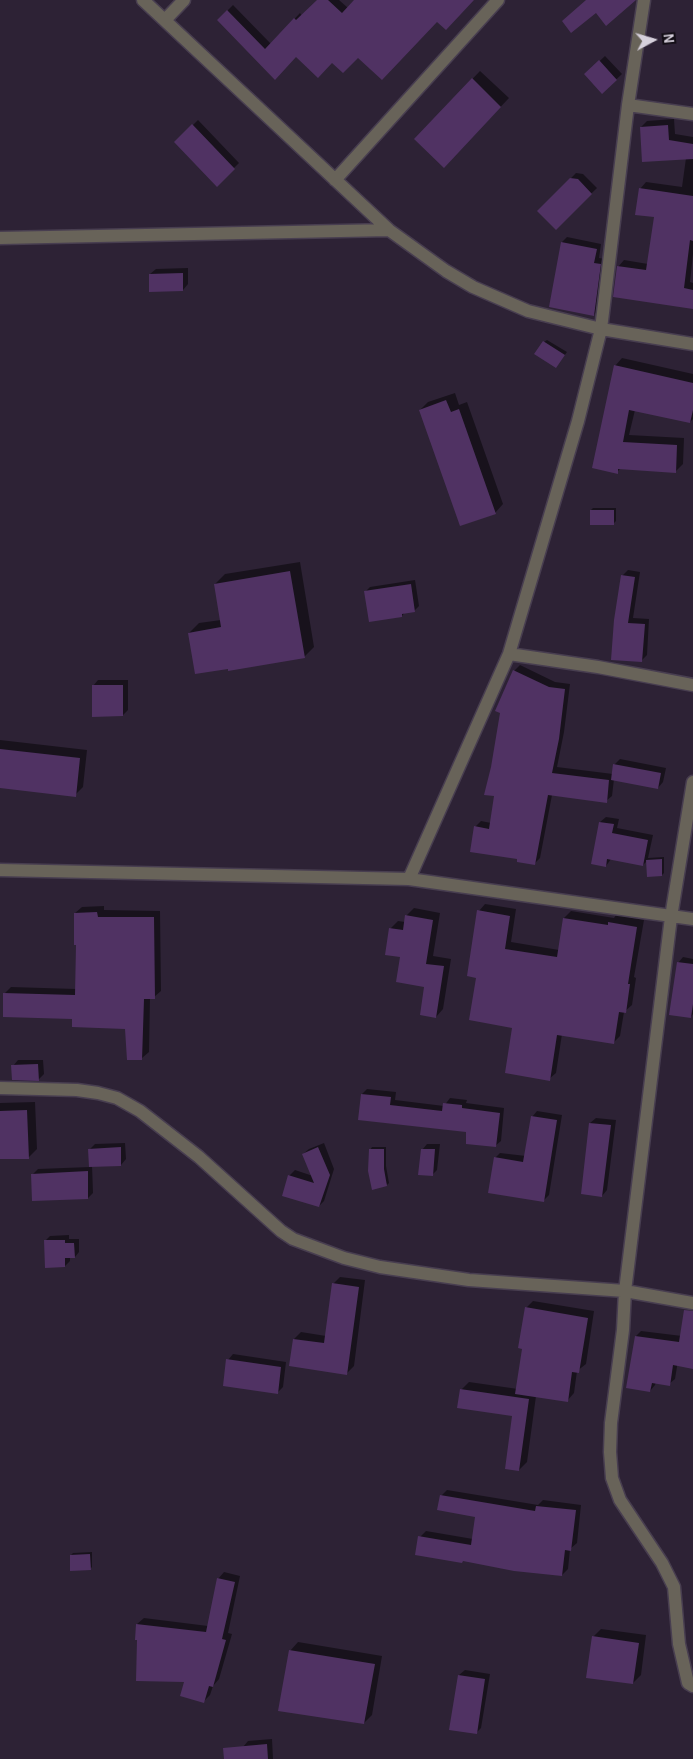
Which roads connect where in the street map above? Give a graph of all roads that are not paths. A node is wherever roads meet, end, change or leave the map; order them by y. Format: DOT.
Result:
graph roads {
  1 [pos="143,0"];
  2 [pos="184,0"];
  3 [pos="498,0"];
  4 [pos="644,0"];
  5 [pos="164,20"];
  6 [pos="628,105"];
  7 [pos="693,114"];
  8 [pos="335,180"];
  9 [pos="389,230"];
  10 [pos="0,238"];
  11 [pos="601,329"];
  12 [pos="693,344"];
  13 [pos="508,654"];
  14 [pos="693,685"];
  15 [pos="693,782"];
  16 [pos="0,870"];
  17 [pos="409,879"];
  18 [pos="671,917"];
  19 [pos="693,919"];
  20 [pos="1,1088"];
  21 [pos="625,1291"];
  22 [pos="693,1303"];
  23 [pos="693,1686"];
  1 -- 5 [label="street"];
  2 -- 5 [label="street"];
  3 -- 8 [label="street"];
  4 -- 6 [label="street"];
  5 -- 8 [label="street"];
  6 -- 7 [label="street"];
  6 -- 11 [label="street"];
  8 -- 9 [label="street"];
  9 -- 10 [label="street"];
  9 -- 11 [label="street"];
  11 -- 12 [label="street"];
  11 -- 13 [label="street"];
  13 -- 14 [label="street"];
  13 -- 17 [label="street"];
  15 -- 18 [label="street"];
  16 -- 17 [label="street"];
  17 -- 18 [label="street"];
  18 -- 19 [label="street"];
  18 -- 21 [label="street"];
  20 -- 21 [label="street"];
  21 -- 22 [label="street"];
  21 -- 23 [label="street"];
}
